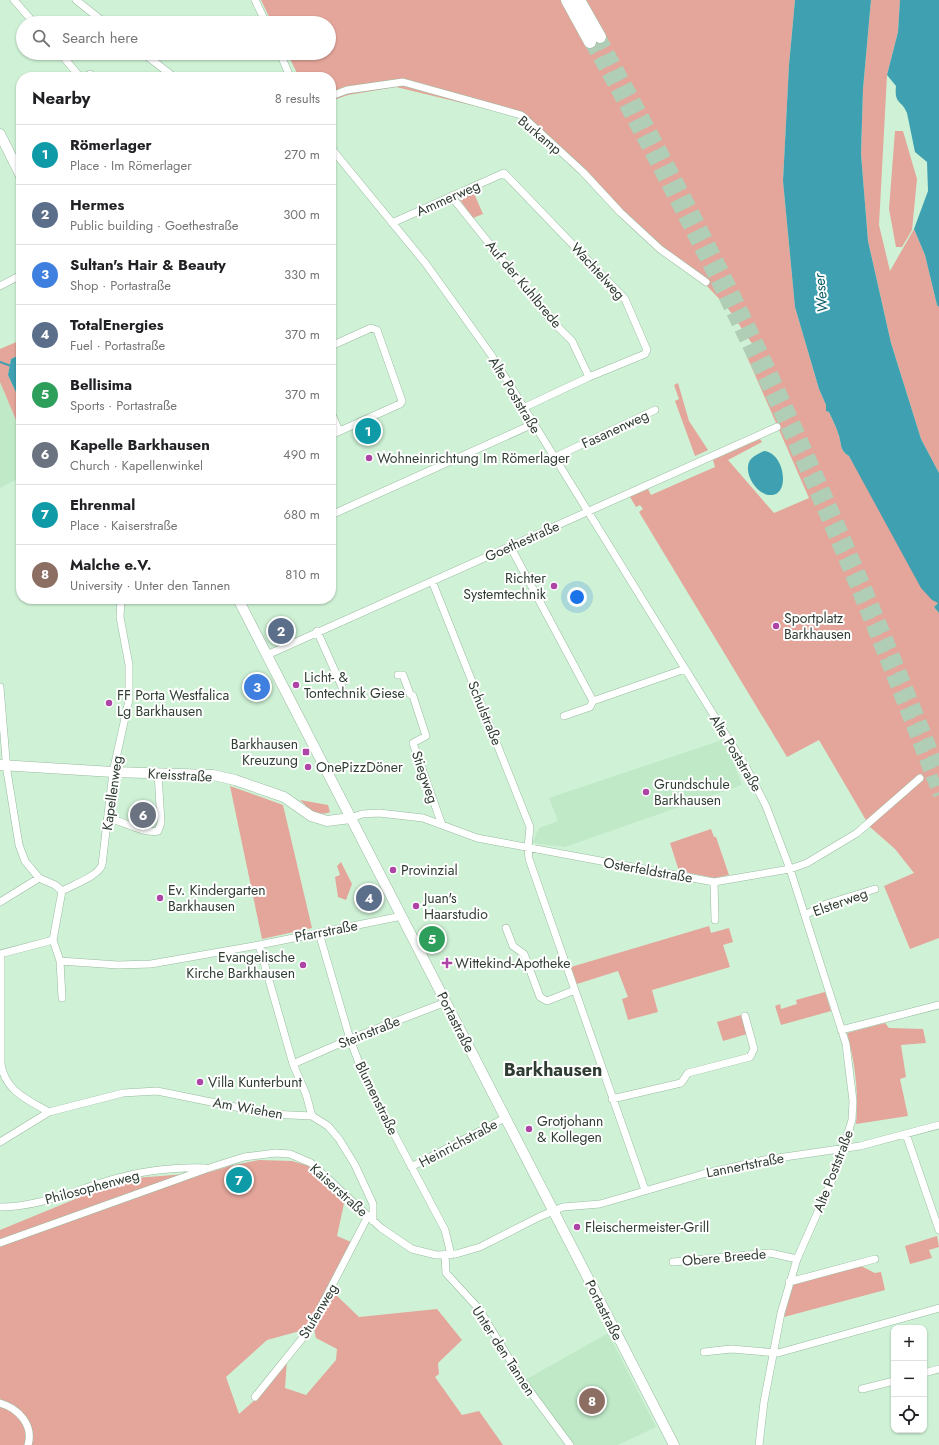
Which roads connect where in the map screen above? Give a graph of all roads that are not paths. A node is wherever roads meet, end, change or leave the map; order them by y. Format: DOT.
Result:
graph roads {
  1 [pos="14,0"];
  2 [pos="76,0"];
  3 [pos="255,0"];
  4 [pos="567,0"];
  5 [pos="579,0"];
  6 [pos="28,16"];
  7 [pos="96,16"];
  8 [pos="263,16"];
  9 [pos="66,60"];
  10 [pos="152,60"];
  11 [pos="283,60"];
  12 [pos="76,72"];
  13 [pos="168,72"];
  14 [pos="288,72"];
  15 [pos="336,94"];
  16 [pos="0,134"];
  17 [pos="336,154"];
  18 [pos="16,166"];
  19 [pos="504,173"];
  20 [pos="451,196"];
  21 [pos="392,223"];
  22 [pos="16,278"];
  23 [pos="706,282"];
  24 [pos="0,286"];
  25 [pos="336,344"];
  26 [pos="589,377"];
  27 [pos="524,408"];
  28 [pos="655,410"];
  29 [pos="336,424"];
  30 [pos="533,424"];
  31 [pos="777,427"];
  32 [pos="339,431"];
  33 [pos="336,432"];
  34 [pos="553,458"];
  35 [pos="587,512"];
  36 [pos="336,513"];
  37 [pos="510,546"];
  38 [pos="432,581"];
  39 [pos="121,604"];
  40 [pos="241,604"];
  41 [pos="317,631"];
  42 [pos="267,655"];
  43 [pos="685,669"];
  44 [pos="398,674"];
  45 [pos="0,687"];
  46 [pos="342,687"];
  47 [pos="593,701"];
  48 [pos="564,716"];
  49 [pos="3,765"];
  50 [pos="113,772"];
  51 [pos="158,773"];
  52 [pos="920,778"];
  53 [pos="108,818"];
  54 [pos="351,818"];
  55 [pos="442,825"];
  56 [pos="528,847"];
  57 [pos="790,869"];
  58 [pos="39,878"];
  59 [pos="714,882"];
  60 [pos="875,889"];
  61 [pos="62,891"];
  62 [pos="0,902"];
  63 [pos="805,915"];
  64 [pos="402,916"];
  65 [pos="715,920"];
  66 [pos="506,928"];
  67 [pos="319,933"];
  68 [pos="53,940"];
  69 [pos="259,945"];
  70 [pos="0,954"];
  71 [pos="60,961"];
  72 [pos="575,990"];
  73 [pos="62,998"];
  74 [pos="446,1002"];
  75 [pos="939,1005"];
  76 [pos="745,1016"];
  77 [pos="0,1030"];
  78 [pos="841,1030"];
  79 [pos="350,1039"];
  80 [pos="293,1064"];
  81 [pos="612,1099"];
  82 [pos="49,1112"];
  83 [pos="312,1116"];
  84 [pos="505,1118"];
  85 [pos="939,1126"];
  86 [pos="906,1134"];
  87 [pos="0,1142"];
  88 [pos="843,1149"];
  89 [pos="411,1167"];
  90 [pos="208,1168"];
  91 [pos="645,1190"];
  92 [pos="0,1207"];
  93 [pos="554,1210"];
  94 [pos="370,1219"];
  95 [pos="939,1230"];
  96 [pos="0,1243"];
  97 [pos="448,1255"];
  98 [pos="797,1258"];
  99 [pos="875,1259"];
  100 [pos="674,1262"];
  101 [pos="789,1282"];
  102 [pos="939,1308"];
  103 [pos="704,1352"];
  104 [pos="772,1353"];
  105 [pos="939,1368"];
  106 [pos="927,1371"];
  107 [pos="891,1381"];
  108 [pos="862,1389"];
  109 [pos="255,1397"];
  110 [pos="0,1403"];
  111 [pos="28,1445"];
  112 [pos="570,1445"];
  113 [pos="674,1445"];
  114 [pos="759,1445"];
  1 -- 6 [label="street"];
  2 -- 7 [label="street"];
  3 -- 8 [label="street"];
  4 -- 5 [label="highway"];
  9 -- 12 [label="street"];
  10 -- 13 [label="street"];
  11 -- 14 [label="street"];
  15 -- 23 [label="street, Burkamp"];
  16 -- 18 [label="main road"];
  17 -- 21 [label="street, Alte Poststraße"];
  19 -- 20 [label="street, Ammerweg"];
  19 -- 26 [label="street, Wachtelweg"];
  20 -- 21 [label="street, Ammerweg"];
  20 -- 26 [label="street, Auf der Kuhlbrede"];
  21 -- 27 [label="street, Alte Poststraße"];
  22 -- 24 [label="street"];
  25 -- 32 [label="street"];
  26 -- 27 [label="street, Wachtelweg"];
  27 -- 30 [label="street, Alte Poststraße"];
  28 -- 34 [label="street, Fasanenweg"];
  29 -- 32 [label="street"];
  30 -- 34 [label="street, Alte Poststraße"];
  30 -- 36 [label="street"];
  31 -- 35 [label="street, Goethestraße"];
  32 -- 33 [label="street"];
  34 -- 35 [label="street, Alte Poststraße"];
  35 -- 37 [label="street, Goethestraße"];
  35 -- 43 [label="street, Alte Poststraße"];
  37 -- 38 [label="street, Goethestraße"];
  37 -- 47 [label="street"];
  38 -- 41 [label="street, Goethestraße"];
  38 -- 56 [label="street, Schulstraße"];
  39 -- 50 [label="street, Kapellenweg"];
  40 -- 42 [label="main road, Portastraße"];
  41 -- 42 [label="street, Goethestraße"];
  41 -- 46 [label="street"];
  42 -- 54 [label="main road, Portastraße"];
  43 -- 47 [label="street"];
  43 -- 57 [label="street, Alte Poststraße"];
  44 -- 55 [label="street, Stiegweg"];
  45 -- 49 [label="street"];
  47 -- 48 [label="street"];
  49 -- 50 [label="main road, Kreisstraße"];
  49 -- 58 [label="street"];
  50 -- 51 [label="main road, Kreisstraße"];
  50 -- 53 [label="street, Kapellenweg"];
  51 -- 53 [label="street"];
  51 -- 54 [label="main road, Kreisstraße"];
  52 -- 57 [label="street, Osterfeldstraße"];
  53 -- 61 [label="street, Kapellenweg"];
  54 -- 55 [label="street, Osterfeldstraße"];
  54 -- 64 [label="main road, Portastraße"];
  55 -- 56 [label="street, Osterfeldstraße"];
  56 -- 59 [label="street, Osterfeldstraße"];
  56 -- 72 [label="street, Schulstraße"];
  57 -- 59 [label="street, Osterfeldstraße"];
  57 -- 63 [label="street, Alte Poststraße"];
  58 -- 61 [label="street"];
  58 -- 62 [label="street"];
  59 -- 65 [label="street"];
  60 -- 63 [label="street, Elsterweg"];
  61 -- 68 [label="street"];
  63 -- 78 [label="street, Alte Poststraße"];
  64 -- 67 [label="street, Pfarrstraße"];
  64 -- 74 [label="main road, Portastraße"];
  66 -- 72 [label="street"];
  67 -- 69 [label="street, Pfarrstraße"];
  67 -- 79 [label="street, Blumenstraße"];
  68 -- 70 [label="street"];
  68 -- 71 [label="street"];
  69 -- 71 [label="street, Pfarrstraße"];
  69 -- 80 [label="street"];
  70 -- 77 [label="street"];
  71 -- 73 [label="street"];
  72 -- 81 [label="street, Schulstraße"];
  74 -- 79 [label="street, Steinstraße"];
  74 -- 84 [label="main road, Portastraße"];
  75 -- 78 [label="street"];
  76 -- 81 [label="street"];
  77 -- 82 [label="street"];
  78 -- 88 [label="street, Alte Poststraße"];
  79 -- 80 [label="street, Steinstraße"];
  79 -- 89 [label="street, Blumenstraße"];
  80 -- 83 [label="street"];
  81 -- 91 [label="street, Schulstraße"];
  82 -- 83 [label="street, Am Wiehen"];
  82 -- 87 [label="street"];
  83 -- 94 [label="street"];
  84 -- 89 [label="street, Heinrichstraße"];
  84 -- 93 [label="main road, Portastraße"];
  85 -- 86 [label="street, Lannertstraße"];
  86 -- 88 [label="street, Lannertstraße"];
  86 -- 95 [label="street"];
  88 -- 91 [label="street, Lannertstraße"];
  88 -- 98 [label="street, Alte Poststraße"];
  89 -- 97 [label="street, Blumenstraße"];
  90 -- 92 [label="street, Philosophenweg"];
  90 -- 94 [label="street, Kaiserstraße"];
  90 -- 96 [label="street, Kaiserstraße"];
  91 -- 93 [label="street, Lannertstraße"];
  93 -- 97 [label="street, Kaiserstraße"];
  93 -- 113 [label="main road, Portastraße"];
  94 -- 97 [label="street, Kaiserstraße"];
  94 -- 109 [label="street, Stufenweg"];
  97 -- 112 [label="street, Unter den Tannen"];
  98 -- 100 [label="street, Obere Breede"];
  98 -- 101 [label="street, Alte Poststraße"];
  99 -- 101 [label="street"];
  101 -- 104 [label="street, Alte Poststraße"];
  102 -- 104 [label="street"];
  103 -- 104 [label="street"];
  104 -- 114 [label="street, Alte Poststraße"];
  105 -- 106 [label="street"];
  107 -- 108 [label="street"];
  110 -- 111 [label="street"];
}
